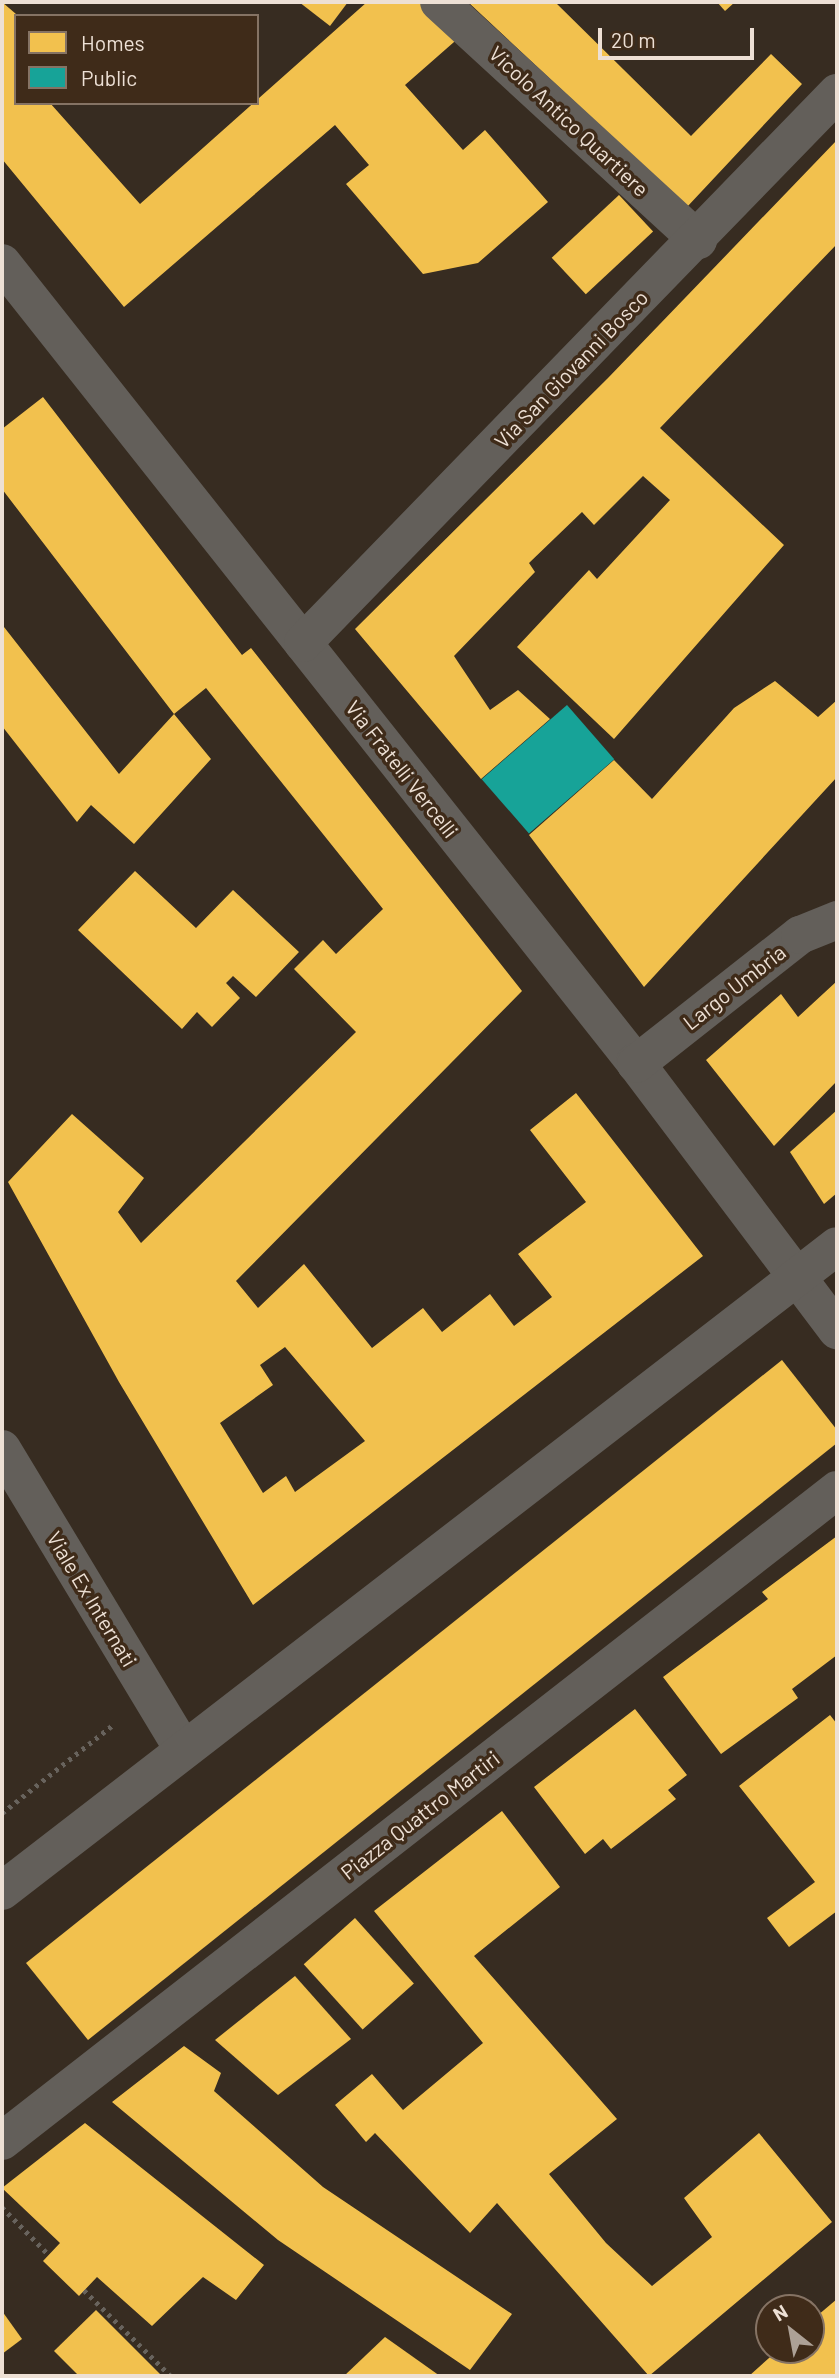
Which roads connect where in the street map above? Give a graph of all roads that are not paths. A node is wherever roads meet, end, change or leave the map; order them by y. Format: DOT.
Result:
graph roads {
  1 [pos="439,2"];
  2 [pos="837,93"];
  3 [pos="698,240"];
  4 [pos="2,263"];
  5 [pos="303,643"];
  6 [pos="837,920"];
  7 [pos="636,1064"];
  8 [pos="837,1246"];
  9 [pos="797,1278"];
  10 [pos="837,1330"];
  11 [pos="2,1449"];
  12 [pos="837,1490"];
  13 [pos="183,1749"];
  14 [pos="2,1891"];
  15 [pos="2,2141"];
  1 -- 3 [label="street, Vicolo Antico Quartiere"];
  2 -- 3 [label="street, Via San Giovanni Bosco"];
  3 -- 5 [label="street, Via San Giovanni Bosco"];
  4 -- 5 [label="street, Via Fratelli Vercelli"];
  5 -- 7 [label="street, Via Fratelli Vercelli"];
  6 -- 7 [label="street, Largo Umbria"];
  7 -- 9 [label="street, Via Fratelli Vercelli"];
  8 -- 9 [label="street"];
  9 -- 10 [label="street, Via Fratelli Vercelli"];
  9 -- 13 [label="street"];
  11 -- 13 [label="street, Viale Ex Internati"];
  12 -- 15 [label="street, Piazza Quattro Martiri"];
  13 -- 14 [label="street"];
}
